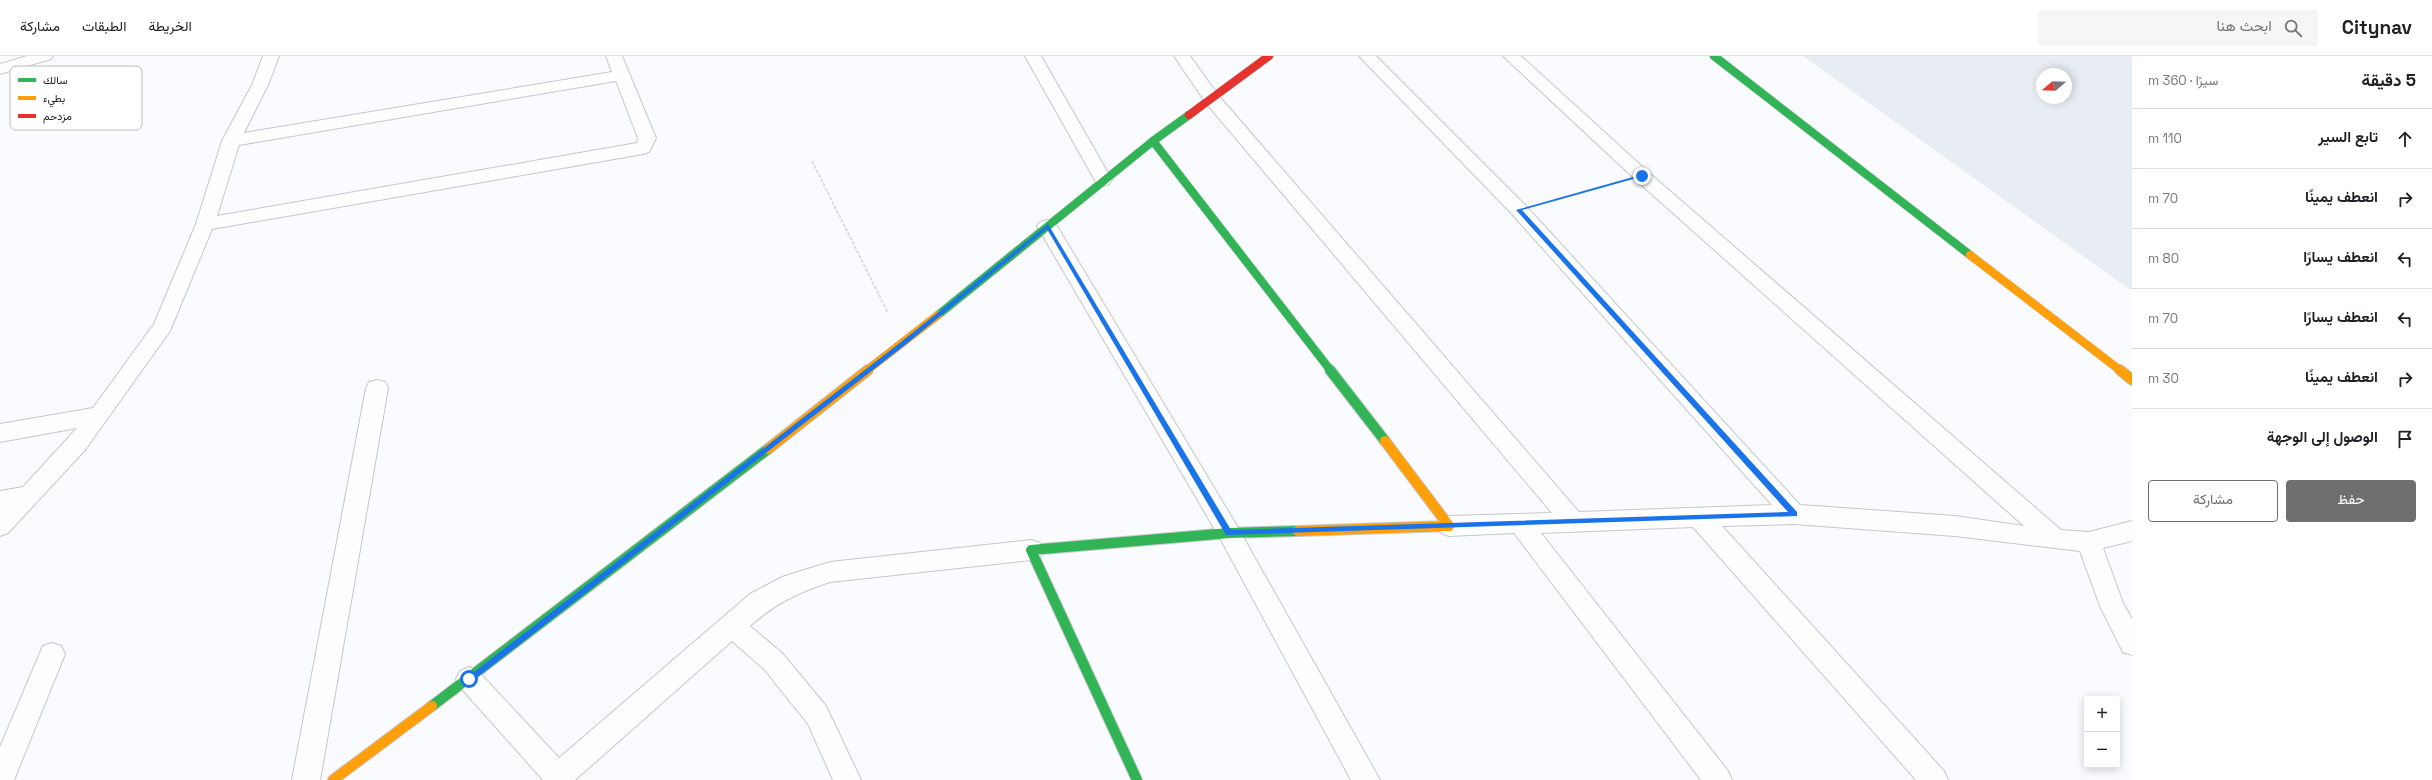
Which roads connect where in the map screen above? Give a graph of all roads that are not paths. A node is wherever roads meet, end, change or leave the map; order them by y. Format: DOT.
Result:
graph roads {
  1 [pos="45,56"];
  2 [pos="271,56"];
  3 [pos="614,56"];
  4 [pos="1033,56"];
  5 [pos="1182,56"];
  6 [pos="1269,56"];
  7 [pos="1367,56"];
  8 [pos="1511,56"];
  9 [pos="1714,56"];
  10 [pos="10,66"];
  11 [pos="10,66"];
  12 [pos="0,69"];
  13 [pos="623,75"];
  14 [pos="1212,99"];
  15 [pos="231,141"];
  16 [pos="1153,142"];
  17 [pos="1103,180"];
  18 [pos="205,224"];
  19 [pos="1048,226"];
  20 [pos="2132,380"];
  21 [pos="377,388"];
  22 [pos="100,415"];
  23 [pos="0,433"];
  24 [pos="28,495"];
  25 [pos="0,500"];
  26 [pos="1794,514"];
  27 [pos="1698,516"];
  28 [pos="1573,521"];
  29 [pos="1521,525"];
  30 [pos="0,526"];
  31 [pos="1449,526"];
  32 [pos="2132,531"];
  33 [pos="1229,533"];
  34 [pos="2056,540"];
  35 [pos="2089,542"];
  36 [pos="1031,550"];
  37 [pos="732,626"];
  38 [pos="2132,644"];
  39 [pos="52,654"];
  40 [pos="469,679"];
  41 [pos="558,779"];
  42 [pos="0,780"];
  43 [pos="306,780"];
  44 [pos="333,780"];
  45 [pos="847,780"];
  46 [pos="1137,780"];
  47 [pos="1366,780"];
  48 [pos="1718,780"];
  49 [pos="1934,780"];
  1 -- 11 [label="street"];
  2 -- 15 [label="street"];
  3 -- 13 [label="street"];
  4 -- 17 [label="street"];
  5 -- 14 [label="street"];
  6 -- 14 [label="street"];
  7 -- 26 [label="street"];
  8 -- 34 [label="street"];
  9 -- 20 [label="street"];
  10 -- 12 [label="street"];
  13 -- 15 [label="street"];
  13 -- 18 [label="street"];
  14 -- 16 [label="street"];
  14 -- 28 [label="street"];
  15 -- 18 [label="street"];
  16 -- 17 [label="street"];
  16 -- 31 [label="street"];
  17 -- 19 [label="street"];
  18 -- 22 [label="street"];
  19 -- 33 [label="street"];
  19 -- 40 [label="street"];
  21 -- 43 [label="street"];
  22 -- 23 [label="street"];
  22 -- 24 [label="street"];
  24 -- 25 [label="street"];
  24 -- 30 [label="street"];
  26 -- 27 [label="street"];
  26 -- 34 [label="street"];
  27 -- 28 [label="street"];
  27 -- 49 [label="street"];
  28 -- 29 [label="street"];
  29 -- 31 [label="street"];
  29 -- 48 [label="street"];
  31 -- 33 [label="street"];
  32 -- 35 [label="street"];
  33 -- 36 [label="street"];
  33 -- 47 [label="street"];
  34 -- 35 [label="street"];
  35 -- 38 [label="street"];
  36 -- 37 [label="street"];
  36 -- 46 [label="street"];
  37 -- 41 [label="street"];
  37 -- 45 [label="street"];
  39 -- 42 [label="street"];
  40 -- 41 [label="street"];
  40 -- 44 [label="street"];
}
